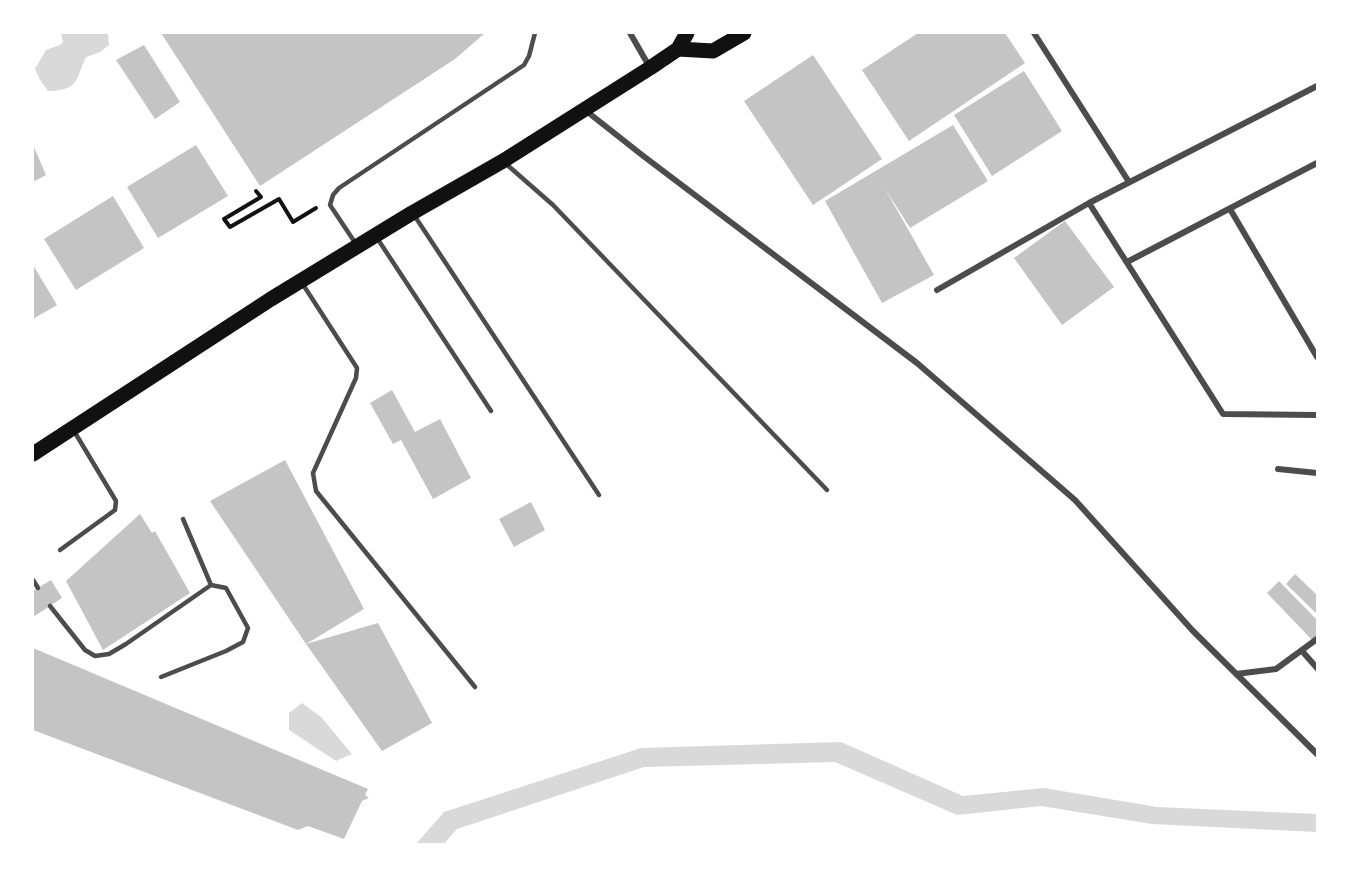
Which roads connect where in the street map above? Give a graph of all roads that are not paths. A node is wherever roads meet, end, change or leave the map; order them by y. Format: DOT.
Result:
graph roads {
  1 [pos="535,33"];
  2 [pos="630,33"];
  3 [pos="687,33"];
  4 [pos="744,33"];
  5 [pos="1034,33"];
  6 [pos="678,49"];
  7 [pos="650,68"];
  8 [pos="1317,86"];
  9 [pos="584,109"];
  10 [pos="503,161"];
  11 [pos="1317,163"];
  12 [pos="1129,182"];
  13 [pos="1089,203"];
  14 [pos="1230,209"];
  15 [pos="412,213"];
  16 [pos="375,235"];
  17 [pos="358,246"];
  18 [pos="1127,262"];
  19 [pos="301,281"];
  20 [pos="937,290"];
  21 [pos="1317,357"];
  22 [pos="491,411"];
  23 [pos="1317,415"];
  24 [pos="73,428"];
  25 [pos="33,454"];
  26 [pos="1278,468"];
  27 [pos="1317,474"];
  28 [pos="827,490"];
  29 [pos="599,495"];
  30 [pos="183,519"];
  31 [pos="60,550"];
  32 [pos="33,580"];
  33 [pos="211,585"];
  34 [pos="38,588"];
  35 [pos="50,606"];
  36 [pos="1317,639"];
  37 [pos="1302,651"];
  38 [pos="1317,668"];
  39 [pos="1236,674"];
  40 [pos="161,677"];
  41 [pos="475,687"];
  42 [pos="1317,754"];
  1 -- 17 [label="lane"];
  2 -- 7 [label="street"];
  3 -- 6 [label="main road"];
  4 -- 6 [label="main road"];
  5 -- 12 [label="street"];
  6 -- 7 [label="main road"];
  7 -- 9 [label="main road"];
  8 -- 12 [label="street"];
  9 -- 10 [label="main road"];
  9 -- 39 [label="street"];
  10 -- 15 [label="main road"];
  10 -- 28 [label="lane"];
  11 -- 14 [label="street"];
  12 -- 13 [label="street"];
  13 -- 18 [label="street"];
  13 -- 20 [label="street"];
  14 -- 18 [label="street"];
  14 -- 21 [label="street"];
  15 -- 16 [label="main road"];
  15 -- 29 [label="lane"];
  16 -- 17 [label="main road"];
  16 -- 22 [label="lane"];
  17 -- 19 [label="main road"];
  18 -- 23 [label="street"];
  19 -- 24 [label="main road"];
  19 -- 41 [label="lane"];
  24 -- 25 [label="main road"];
  24 -- 31 [label="lane"];
  26 -- 27 [label="street"];
  30 -- 33 [label="lane"];
  32 -- 34 [label="lane"];
  33 -- 35 [label="lane"];
  33 -- 40 [label="lane"];
  36 -- 37 [label="street"];
  37 -- 38 [label="street"];
  37 -- 39 [label="street"];
  39 -- 42 [label="street"];
}
